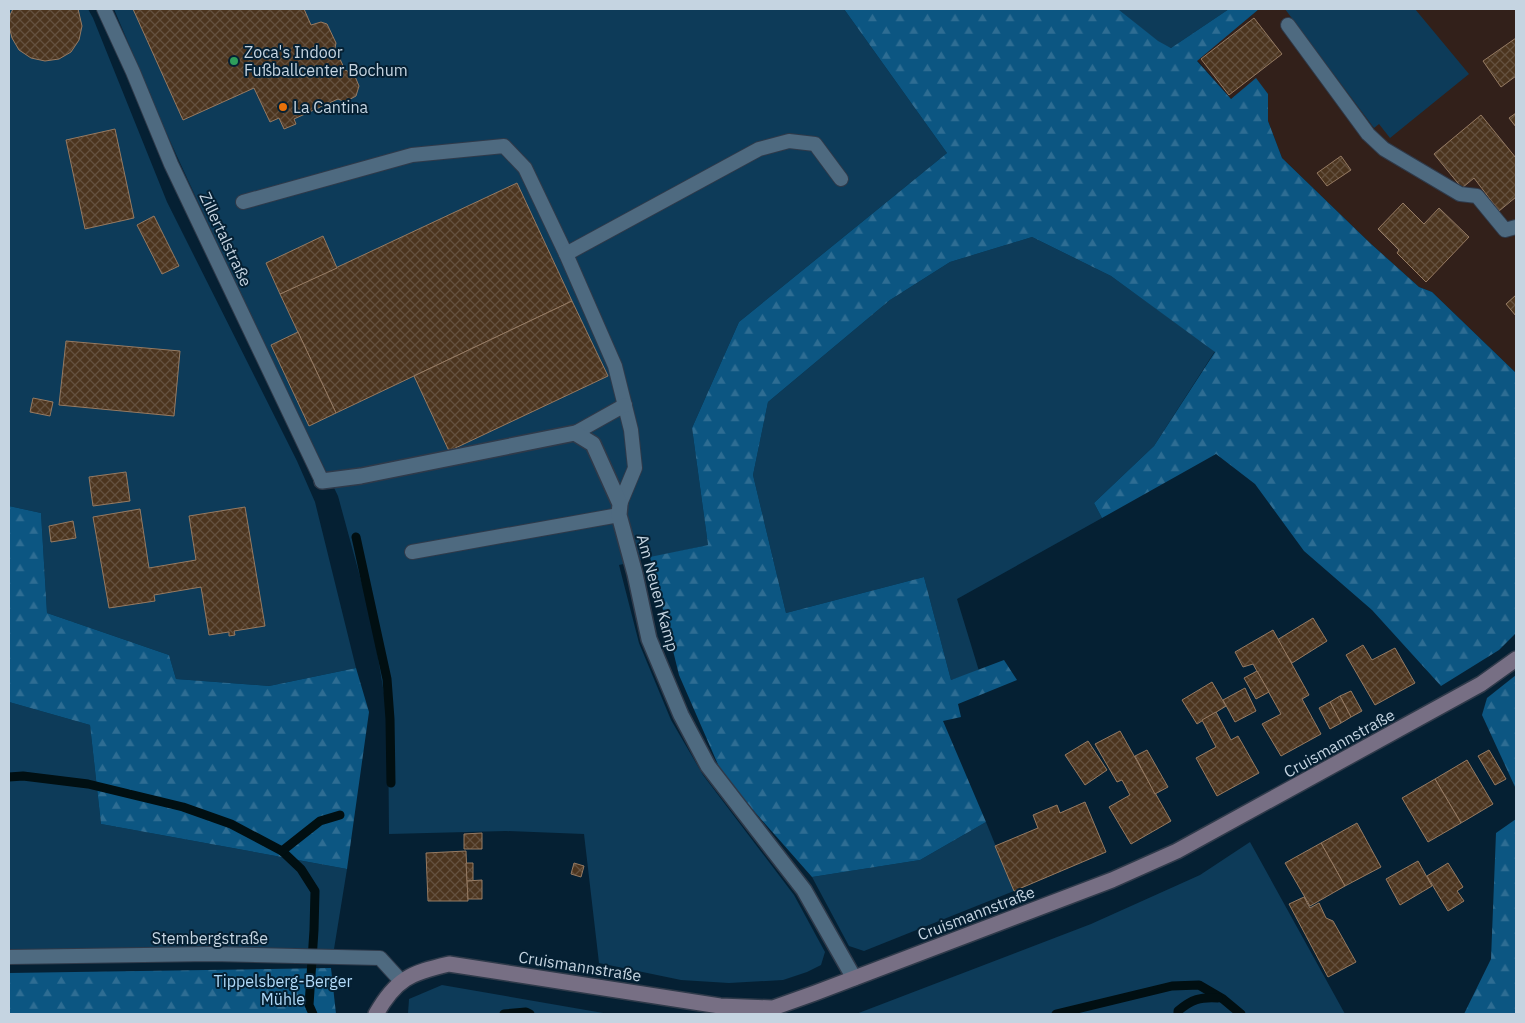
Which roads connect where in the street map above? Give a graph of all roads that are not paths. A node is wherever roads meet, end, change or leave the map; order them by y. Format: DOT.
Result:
graph roads {
  1 [pos="104,9"];
  2 [pos="1288,25"];
  3 [pos="842,179"];
  4 [pos="243,202"];
  5 [pos="1516,227"];
  6 [pos="566,254"];
  7 [pos="625,405"];
  8 [pos="576,433"];
  9 [pos="322,481"];
  10 [pos="619,509"];
  11 [pos="412,552"];
  12 [pos="1516,659"];
  13 [pos="9,957"];
  14 [pos="854,978"];
  15 [pos="402,981"];
  16 [pos="772,1011"];
  17 [pos="376,1014"];
  1 -- 9 [label="lane, Zillertalstraße"];
  2 -- 5 [label="lane"];
  3 -- 6 [label="lane"];
  4 -- 6 [label="lane"];
  6 -- 7 [label="lane"];
  7 -- 8 [label="lane"];
  7 -- 10 [label="lane"];
  8 -- 9 [label="street"];
  8 -- 10 [label="street, Am Neuen Kamp"];
  10 -- 11 [label="lane"];
  10 -- 14 [label="street, Am Neuen Kamp"];
  12 -- 14 [label="street, Cruismannstraße"];
  13 -- 15 [label="lane, Stembergstraße"];
  14 -- 16 [label="street, Cruismannstraße"];
  15 -- 16 [label="street, Cruismannstraße"];
  15 -- 17 [label="street"];
}
